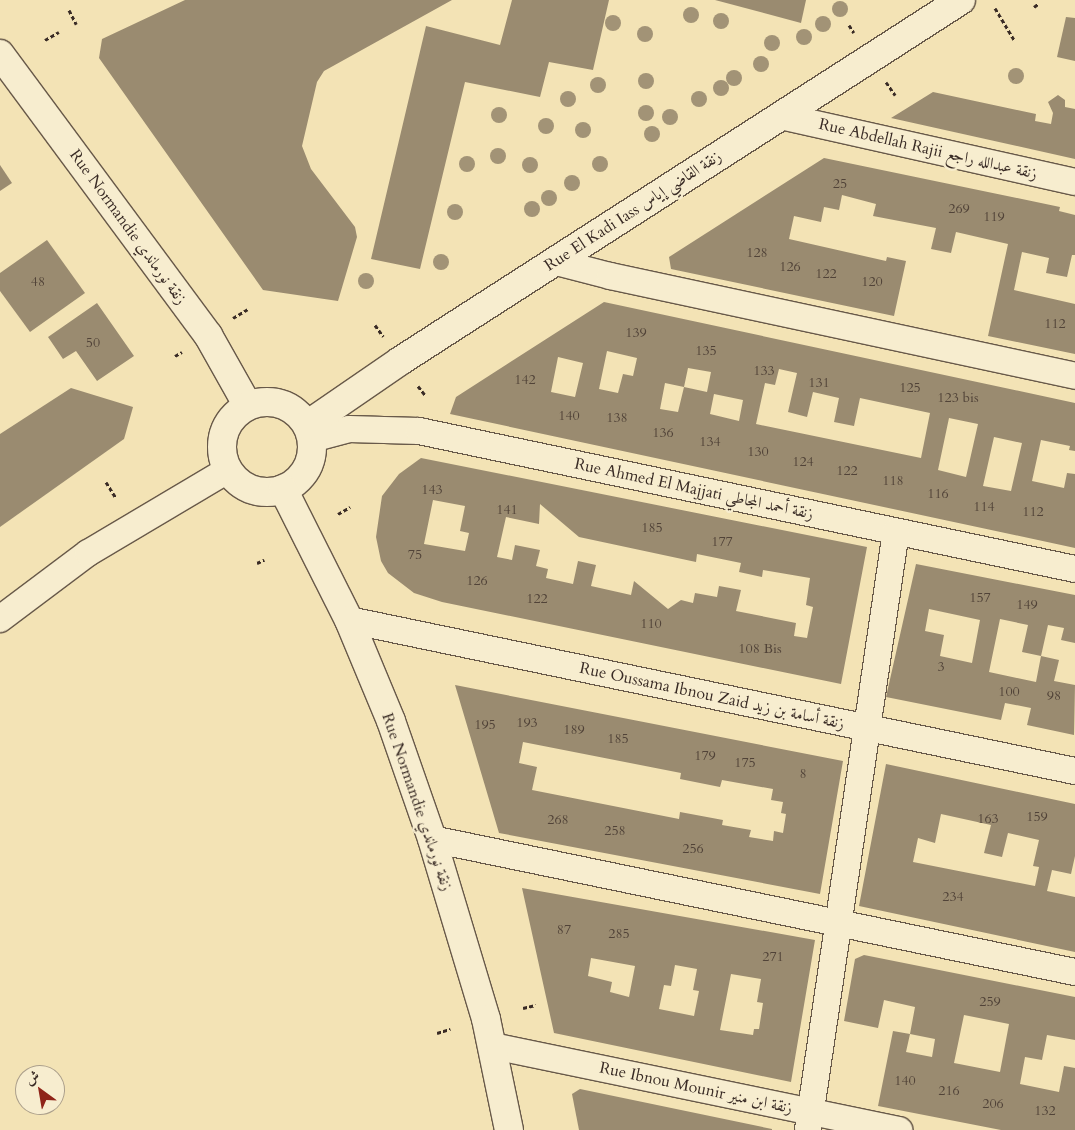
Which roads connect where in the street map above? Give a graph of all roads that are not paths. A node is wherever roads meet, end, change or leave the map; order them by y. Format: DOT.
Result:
graph roads {
  1 [pos="961,0"];
  2 [pos="0,54"];
  3 [pos="780,116"];
  4 [pos="1075,182"];
  5 [pos="556,262"];
  6 [pos="1075,376"];
  7 [pos="248,406"];
  8 [pos="310,432"];
  9 [pos="228,470"];
  10 [pos="283,489"];
  11 [pos="896,531"];
  12 [pos="1075,569"];
  13 [pos="0,620"];
  14 [pos="349,620"];
  15 [pos="867,728"];
  16 [pos="1075,771"];
  17 [pos="432,839"];
  18 [pos="839,923"];
  19 [pos="1075,972"];
  20 [pos="493,1046"];
  21 [pos="809,1121"];
  22 [pos="509,1130"];
  23 [pos="899,1130"];
  1 -- 3 [label="street, Rue El Kadi Iass زنقة القاضي إياس"];
  2 -- 7 [label="street, Rue Normandie زنقة نورماندي"];
  3 -- 4 [label="street, Rue Abdellah Rajii زنقة عبدالله راجع"];
  3 -- 5 [label="street, Rue El Kadi Iass زنقة القاضي إياس"];
  5 -- 6 [label="street"];
  5 -- 8 [label="street, Rue El Kadi Iass زنقة القاضي إياس"];
  7 -- 8 [label="street"];
  7 -- 9 [label="street"];
  8 -- 10 [label="street"];
  8 -- 11 [label="street, Rue Ahmed El Majjati زنقة أحمد المجاطي"];
  9 -- 10 [label="street"];
  9 -- 13 [label="street"];
  10 -- 14 [label="street, Rue Normandie زنقة نورماندي"];
  11 -- 12 [label="street, Rue Ahmed El Majjati زنقة أحمد المجاطي"];
  11 -- 15 [label="street"];
  14 -- 15 [label="street, Rue Oussama Ibnou Zaid زنقة أسامة بن زيد"];
  14 -- 17 [label="street, Rue Normandie زنقة نورماندي"];
  15 -- 16 [label="street, Rue Oussama Ibnou Zaid زنقة أسامة بن زيد"];
  15 -- 18 [label="street"];
  17 -- 18 [label="street"];
  17 -- 20 [label="street, Rue Normandie زنقة نورماندي"];
  18 -- 19 [label="street"];
  18 -- 21 [label="street"];
  20 -- 21 [label="street, Rue Ibnou Mounir زنقة ابن منير"];
  20 -- 22 [label="street, Rue Normandie زنقة نورماندي"];
  21 -- 23 [label="street, Rue Ibnou Mounir زنقة ابن منير"];
}
